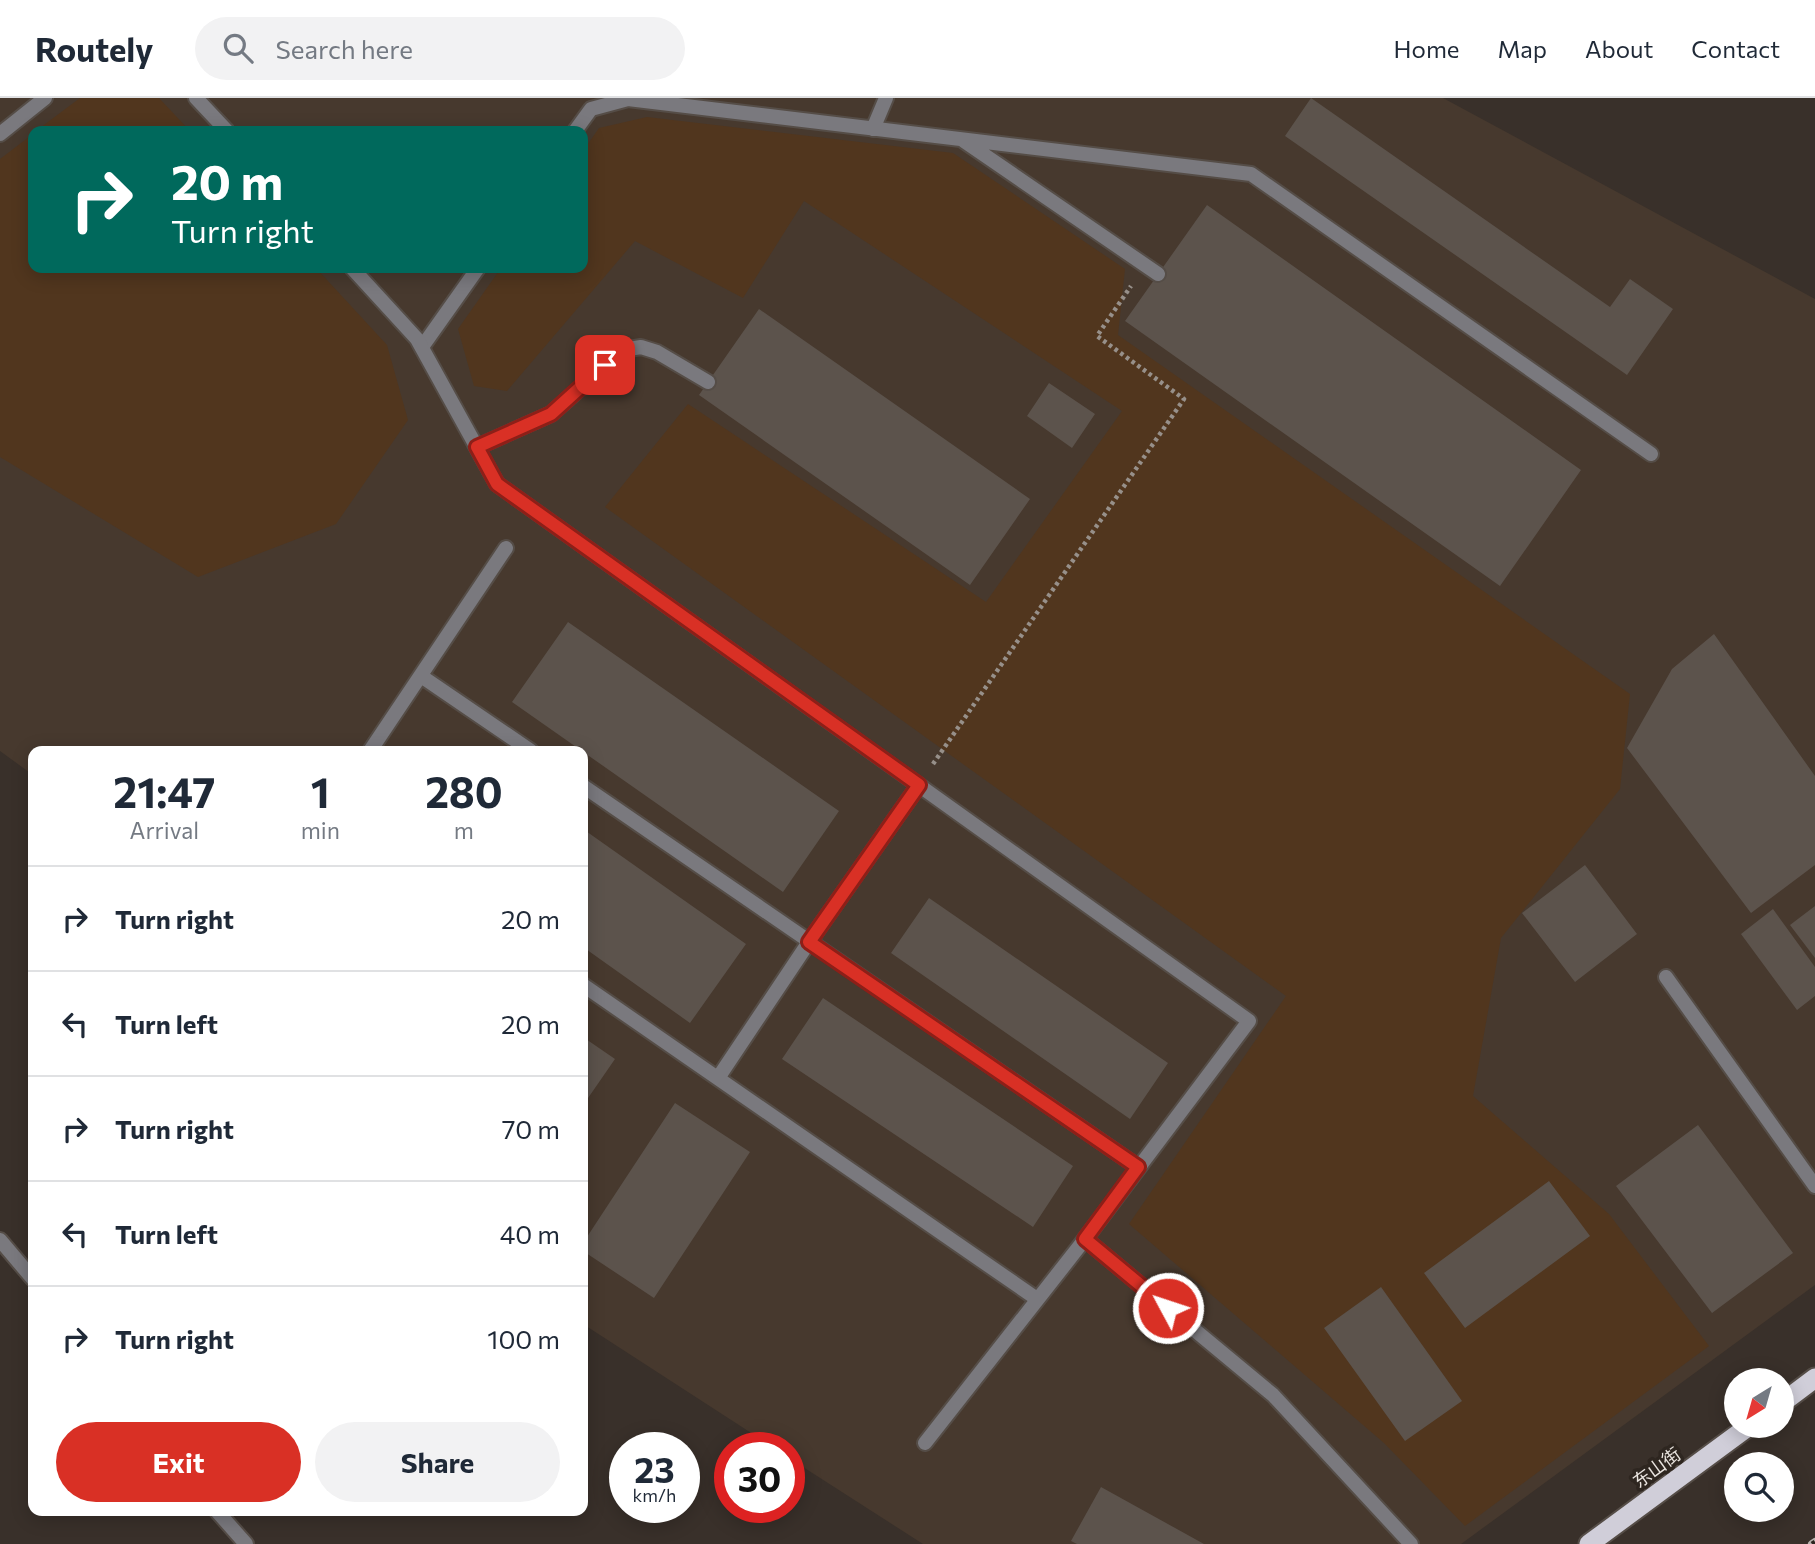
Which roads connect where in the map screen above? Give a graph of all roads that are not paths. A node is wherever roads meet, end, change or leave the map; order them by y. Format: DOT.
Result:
graph roads {
  1 [pos="45,98"];
  2 [pos="196,98"];
  3 [pos="886,98"];
  4 [pos="629,99"];
  5 [pos="222,126"];
  6 [pos="579,126"];
  7 [pos="873,129"];
  8 [pos="0,134"];
  9 [pos="960,139"];
  10 [pos="357,273"];
  11 [pos="474,273"];
  12 [pos="1158,274"];
  13 [pos="422,347"];
  14 [pos="708,382"];
  15 [pos="477,447"];
  16 [pos="1651,454"];
  17 [pos="506,548"];
  18 [pos="421,676"];
  19 [pos="373,746"];
  20 [pos="524,746"];
  21 [pos="919,785"];
  22 [pos="588,789"];
  23 [pos="809,942"];
  24 [pos="1666,977"];
  25 [pos="588,988"];
  26 [pos="718,1078"];
  27 [pos="1138,1167"];
  28 [pos="1815,1186"];
  29 [pos="1085,1239"];
  30 [pos="0,1240"];
  31 [pos="28,1273"];
  32 [pos="1037,1299"];
  33 [pos="1815,1378"];
  34 [pos="1794,1394"];
  35 [pos="1733,1438"];
  36 [pos="925,1443"];
  37 [pos="221,1516"];
  38 [pos="246,1544"];
  39 [pos="1411,1544"];
  40 [pos="1589,1544"];
  1 -- 8 [label="street"];
  2 -- 5 [label="street"];
  3 -- 7 [label="street"];
  4 -- 6 [label="street"];
  4 -- 7 [label="street"];
  7 -- 9 [label="street"];
  9 -- 12 [label="street"];
  9 -- 16 [label="street"];
  10 -- 13 [label="street"];
  11 -- 13 [label="street"];
  13 -- 15 [label="street"];
  14 -- 15 [label="street"];
  15 -- 21 [label="street"];
  17 -- 18 [label="street"];
  18 -- 19 [label="street"];
  18 -- 20 [label="street"];
  21 -- 23 [label="street"];
  21 -- 27 [label="street"];
  22 -- 23 [label="street"];
  23 -- 26 [label="street"];
  23 -- 27 [label="street"];
  24 -- 28 [label="street"];
  25 -- 26 [label="street"];
  26 -- 32 [label="street"];
  27 -- 29 [label="street"];
  29 -- 32 [label="street"];
  29 -- 39 [label="street"];
  30 -- 31 [label="street"];
  32 -- 36 [label="street"];
  33 -- 34 [label="highway"];
  35 -- 40 [label="highway, 东山街"];
  37 -- 38 [label="street"];
}
